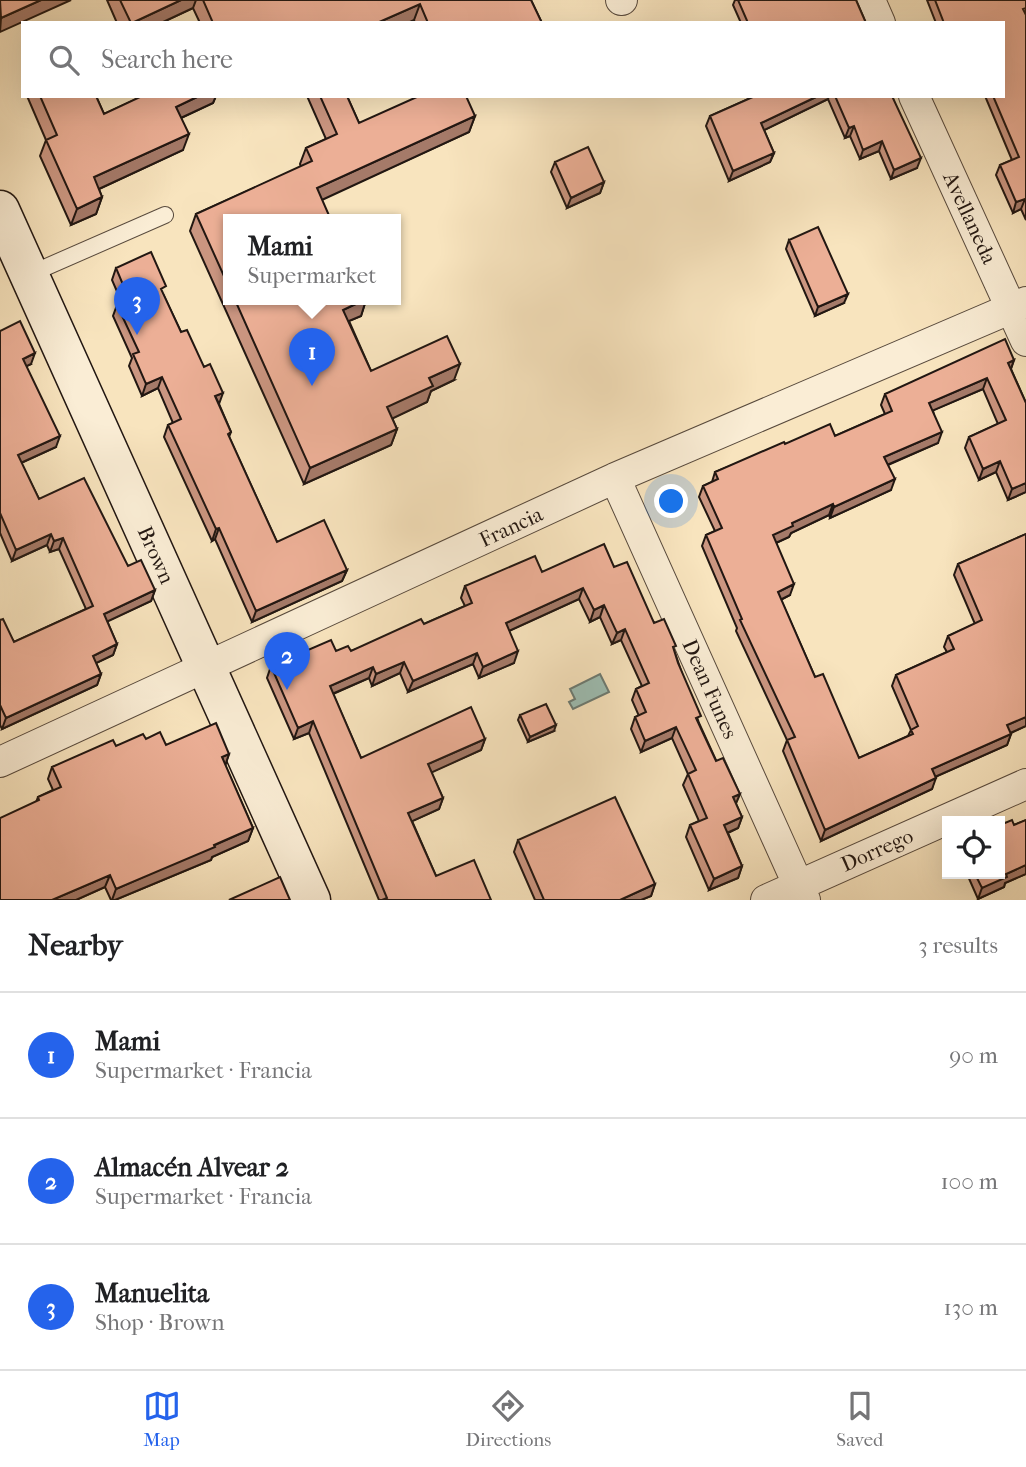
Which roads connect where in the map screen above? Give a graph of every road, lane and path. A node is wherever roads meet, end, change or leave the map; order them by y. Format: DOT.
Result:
graph roads {
  1 [pos="870,0"];
  2 [pos="879,21"];
  3 [pos="915,98"];
  4 [pos="0,210"];
  5 [pos="165,215"];
  6 [pos="28,275"];
  7 [pos="1019,305"];
  8 [pos="1026,341"];
  9 [pos="615,478"];
  10 [pos="207,667"];
  11 [pos="0,762"];
  12 [pos="1026,783"];
  13 [pos="801,893"];
  14 [pos="311,900"];
  15 [pos="766,900"];
  1 -- 2 [label="street"];
  3 -- 7 [label="street, Avellaneda"];
  4 -- 6 [label="street, Brown"];
  5 -- 6 [label="lane"];
  6 -- 10 [label="street, Brown"];
  7 -- 8 [label="street, Avellaneda"];
  7 -- 9 [label="street, Francia"];
  9 -- 10 [label="street, Francia"];
  9 -- 13 [label="street, Dean Funes"];
  10 -- 11 [label="street, Francia"];
  10 -- 14 [label="street, Brown"];
  12 -- 13 [label="street, Dorrego"];
  13 -- 15 [label="street, Dorrego"];
}
